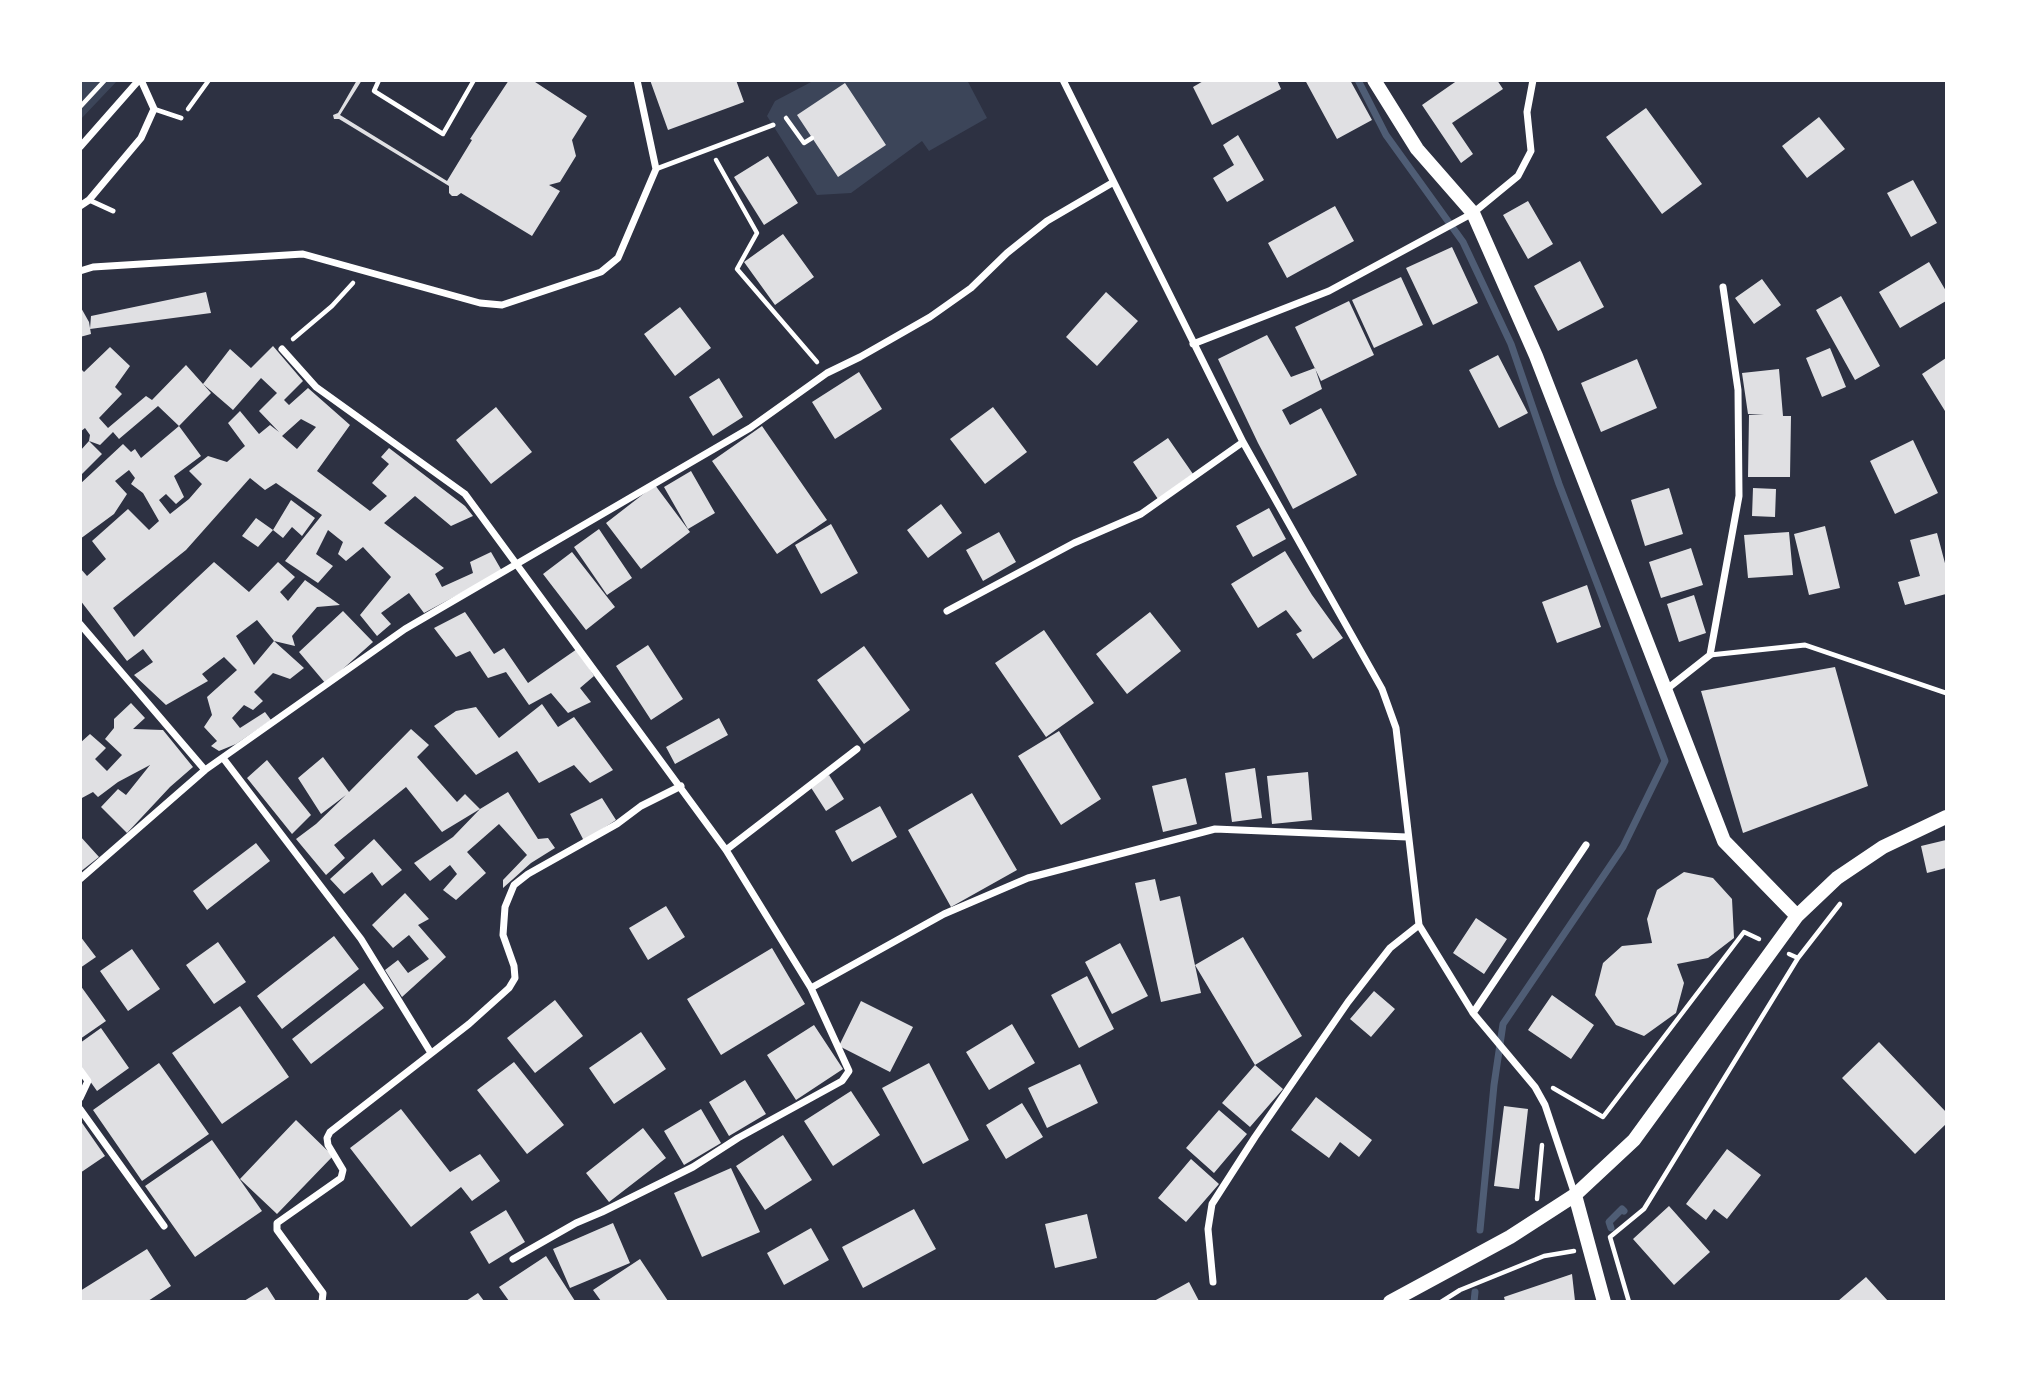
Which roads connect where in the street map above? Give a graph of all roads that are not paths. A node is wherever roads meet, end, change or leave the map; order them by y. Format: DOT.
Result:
graph roads {
  1 [pos="140,80"];
  2 [pos="637,80"];
  3 [pos="1063,80"];
  4 [pos="1374,80"];
  5 [pos="1533,80"];
  6 [pos="154,109"];
  7 [pos="181,118"];
  8 [pos="773,125"];
  9 [pos="80,147"];
  10 [pos="656,169"];
  11 [pos="1112,183"];
  12 [pos="89,200"];
  13 [pos="80,205"];
  14 [pos="113,211"];
  15 [pos="1467,216"];
  16 [pos="80,271"];
  17 [pos="1723,287"];
  18 [pos="1193,344"];
  19 [pos="282,349"];
  20 [pos="1243,442"];
  21 [pos="516,565"];
  22 [pos="947,611"];
  23 [pos="80,624"];
  24 [pos="1710,655"];
  25 [pos="1667,690"];
  26 [pos="1947,693"];
  27 [pos="857,748"];
  28 [pos="223,758"];
  29 [pos="205,770"];
  30 [pos="681,786"];
  31 [pos="1947,817"];
  32 [pos="1407,837"];
  33 [pos="1586,845"];
  34 [pos="726,850"];
  35 [pos="80,879"];
  36 [pos="1797,916"];
  37 [pos="1419,925"];
  38 [pos="811,988"];
  39 [pos="1473,1013"];
  40 [pos="431,1053"];
  41 [pos="80,1070"];
  42 [pos="80,1098"];
  43 [pos="80,1110"];
  44 [pos="1575,1195"];
  45 [pos="164,1226"];
  46 [pos="513,1259"];
  47 [pos="1213,1282"];
  48 [pos="322,1301"];
  49 [pos="1390,1301"];
  50 [pos="1604,1301"];
  1 -- 6 [label="street"];
  1 -- 9 [label="street"];
  2 -- 10 [label="street"];
  3 -- 11 [label="street"];
  4 -- 15 [label="main road"];
  5 -- 15 [label="street"];
  6 -- 7 [label="lane"];
  6 -- 12 [label="street"];
  8 -- 10 [label="lane"];
  10 -- 16 [label="street"];
  11 -- 18 [label="street"];
  11 -- 21 [label="street"];
  12 -- 13 [label="street"];
  12 -- 14 [label="lane"];
  15 -- 18 [label="street"];
  15 -- 25 [label="main road"];
  17 -- 24 [label="street"];
  18 -- 20 [label="street"];
  19 -- 21 [label="street"];
  20 -- 22 [label="street"];
  20 -- 32 [label="street"];
  21 -- 28 [label="street"];
  21 -- 30 [label="street"];
  23 -- 29 [label="street"];
  24 -- 25 [label="street"];
  24 -- 26 [label="lane"];
  25 -- 36 [label="main road"];
  27 -- 34 [label="street"];
  28 -- 29 [label="street"];
  28 -- 40 [label="street"];
  29 -- 35 [label="street"];
  30 -- 34 [label="street"];
  30 -- 40 [label="street"];
  31 -- 36 [label="main road"];
  32 -- 37 [label="street"];
  32 -- 38 [label="street"];
  33 -- 39 [label="street"];
  34 -- 38 [label="street"];
  36 -- 44 [label="main road"];
  37 -- 39 [label="street"];
  37 -- 47 [label="street"];
  38 -- 46 [label="street"];
  39 -- 44 [label="street"];
  40 -- 48 [label="street"];
  41 -- 42 [label="street"];
  43 -- 45 [label="street"];
  44 -- 49 [label="main road"];
  44 -- 50 [label="main road"];
}
